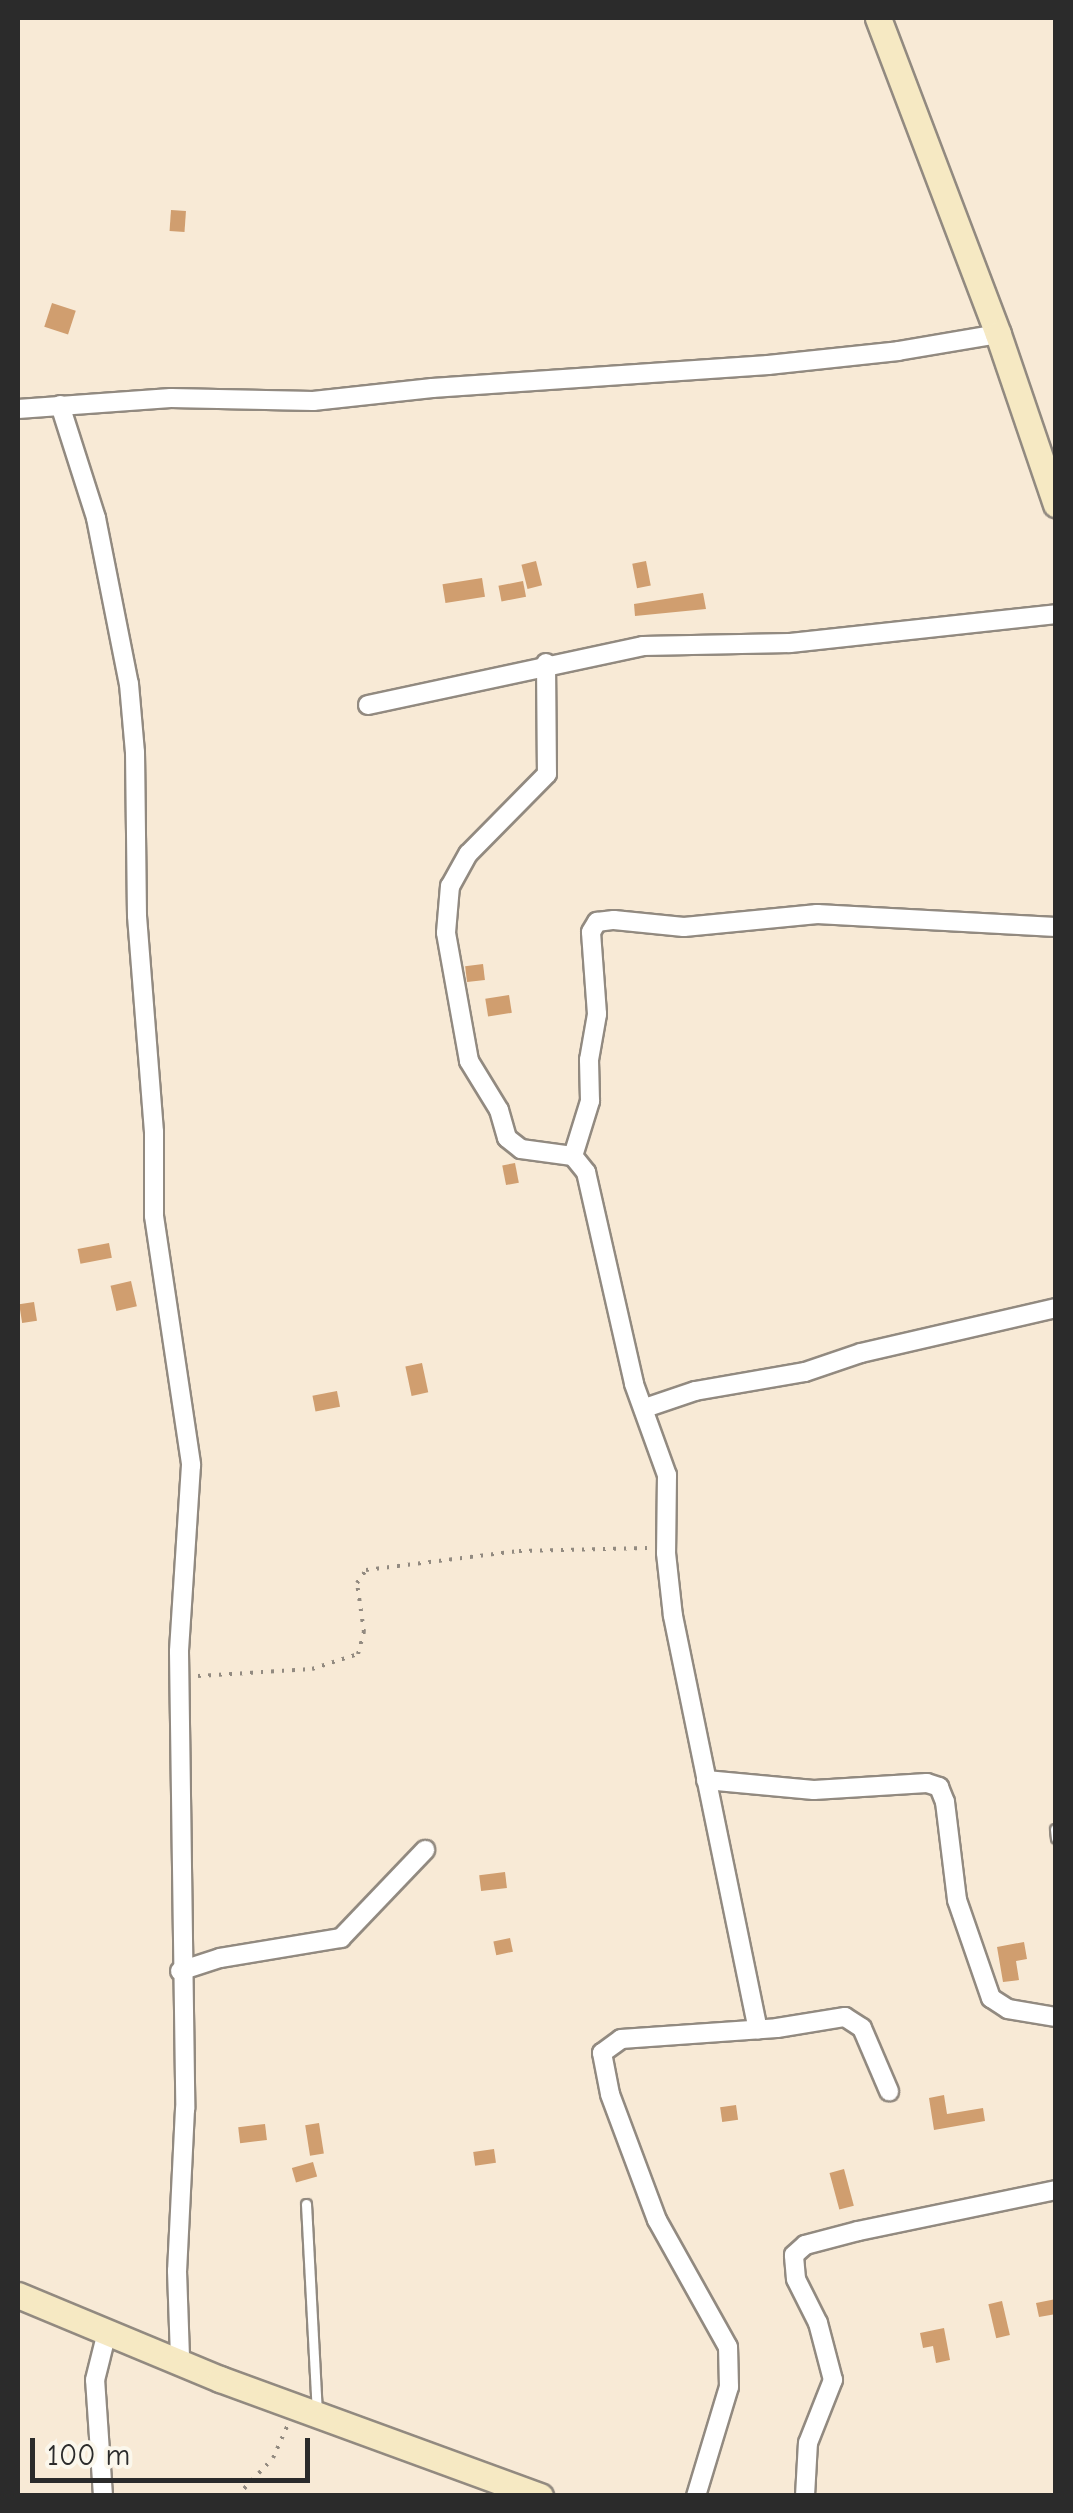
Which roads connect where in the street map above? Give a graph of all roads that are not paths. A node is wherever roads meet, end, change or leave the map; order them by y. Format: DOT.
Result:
graph roads {
  1 [pos="878,18"];
  2 [pos="998,334"];
  3 [pos="60,405"];
  4 [pos="18,409"];
  5 [pos="1056,504"];
  6 [pos="1056,614"];
  7 [pos="546,663"];
  8 [pos="368,704"];
  9 [pos="1056,927"];
  10 [pos="573,1156"];
  11 [pos="1056,1308"];
  12 [pos="645,1408"];
  13 [pos="706,1780"];
  14 [pos="1055,1829"];
  15 [pos="1056,1838"];
  16 [pos="424,1850"];
  17 [pos="180,1971"];
  18 [pos="1056,2017"];
  19 [pos="758,2029"];
  20 [pos="889,2091"];
  21 [pos="1056,2190"];
  22 [pos="306,2204"];
  23 [pos="18,2296"];
  24 [pos="107,2332"];
  25 [pos="180,2359"];
  26 [pos="307,2411"];
  27 [pos="103,2496"];
  28 [pos="540,2496"];
  29 [pos="696,2496"];
  30 [pos="805,2496"];
  1 -- 2 [label="main road"];
  2 -- 3 [label="street"];
  2 -- 5 [label="main road"];
  3 -- 4 [label="street"];
  3 -- 17 [label="street"];
  6 -- 7 [label="street"];
  7 -- 8 [label="street"];
  7 -- 10 [label="street"];
  9 -- 10 [label="street"];
  10 -- 12 [label="street"];
  11 -- 12 [label="street"];
  12 -- 13 [label="street"];
  13 -- 18 [label="street"];
  13 -- 19 [label="street"];
  14 -- 15 [label="lane"];
  16 -- 17 [label="street"];
  17 -- 25 [label="street"];
  19 -- 20 [label="street"];
  19 -- 29 [label="street"];
  21 -- 30 [label="street"];
  22 -- 26 [label="lane"];
  23 -- 24 [label="main road"];
  24 -- 25 [label="main road"];
  24 -- 27 [label="street"];
  25 -- 26 [label="main road"];
  26 -- 28 [label="main road"];
}
